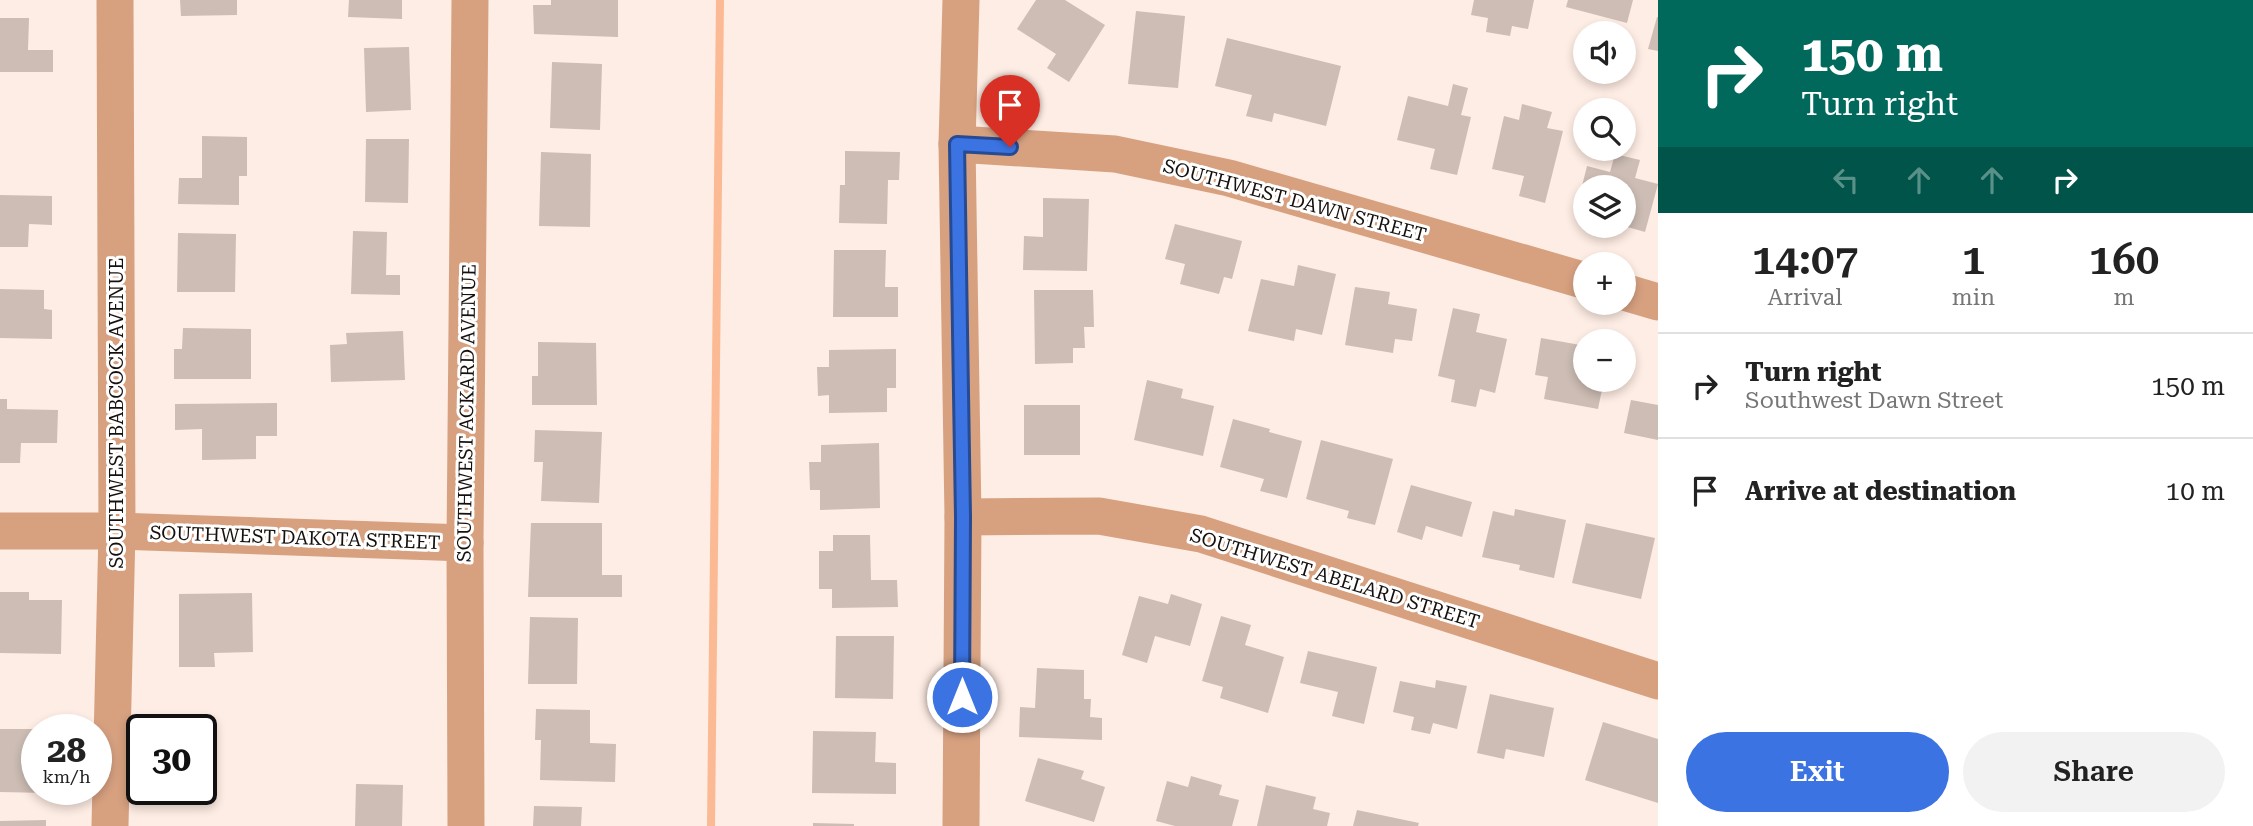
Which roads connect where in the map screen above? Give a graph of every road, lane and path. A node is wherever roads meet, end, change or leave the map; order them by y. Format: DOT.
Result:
graph roads {
  1 [pos="115,0"];
  2 [pos="470,0"];
  3 [pos="961,0"];
  4 [pos="957,144"];
  5 [pos="1573,277"];
  6 [pos="1636,296"];
  7 [pos="1658,302"];
  8 [pos="963,517"];
  9 [pos="0,531"];
  10 [pos="117,531"];
  11 [pos="465,543"];
  12 [pos="1658,681"];
  13 [pos="110,826"];
  14 [pos="466,826"];
  15 [pos="961,826"];
  1 -- 10 [label="street, SOUTHWEST BABCOCK AVENUE"];
  2 -- 11 [label="street, SOUTHWEST ACKARD AVENUE"];
  3 -- 4 [label="street"];
  4 -- 5 [label="street, SOUTHWEST DAWN STREET"];
  4 -- 8 [label="street"];
  6 -- 7 [label="street"];
  8 -- 12 [label="street, SOUTHWEST ABELARD STREET"];
  8 -- 15 [label="street"];
  9 -- 10 [label="street, SOUTHWEST DAKOTA STREET"];
  10 -- 11 [label="street, SOUTHWEST DAKOTA STREET"];
  10 -- 13 [label="street, SOUTHWEST BABCOCK AVENUE"];
  11 -- 14 [label="street, SOUTHWEST ACKARD AVENUE"];
}
